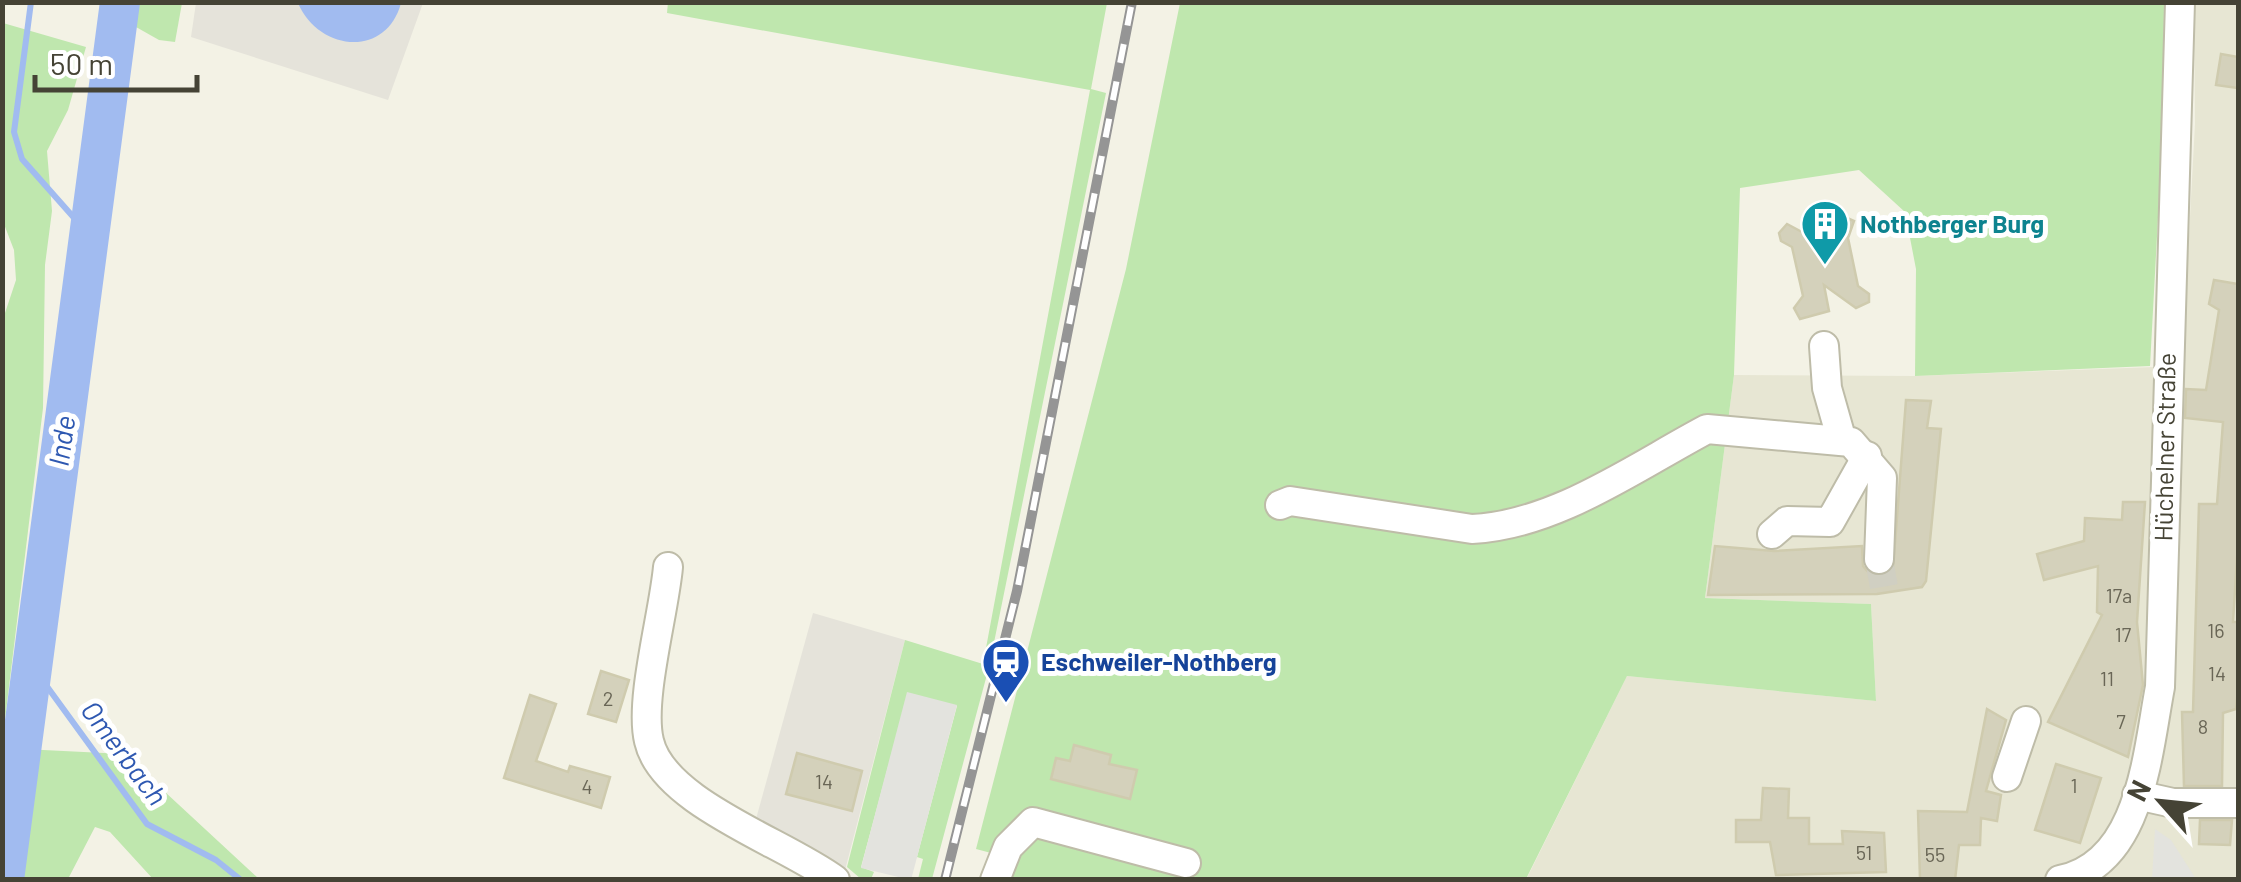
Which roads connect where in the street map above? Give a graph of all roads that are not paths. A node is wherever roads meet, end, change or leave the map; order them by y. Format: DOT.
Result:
graph roads {
  1 [pos="2180,2"];
  2 [pos="1824,346"];
  3 [pos="1842,441"];
  4 [pos="1867,456"];
  5 [pos="1280,505"];
  6 [pos="1772,534"];
  7 [pos="1878,559"];
  8 [pos="668,566"];
  9 [pos="2026,721"];
  10 [pos="2006,777"];
  11 [pos="2137,795"];
  12 [pos="2238,803"];
  13 [pos="1186,863"];
  14 [pos="2092,877"];
  15 [pos="835,880"];
  16 [pos="995,880"];
  17 [pos="2060,880"];
  1 -- 11 [label="street, Hüchelner Straße"];
  2 -- 3 [label="street"];
  3 -- 4 [label="street"];
  3 -- 5 [label="street"];
  4 -- 6 [label="street"];
  4 -- 7 [label="street"];
  8 -- 15 [label="street"];
  9 -- 10 [label="street"];
  11 -- 12 [label="street"];
  11 -- 14 [label="street, Hüchelner Straße"];
  13 -- 16 [label="street"];
  14 -- 17 [label="street"];
}
